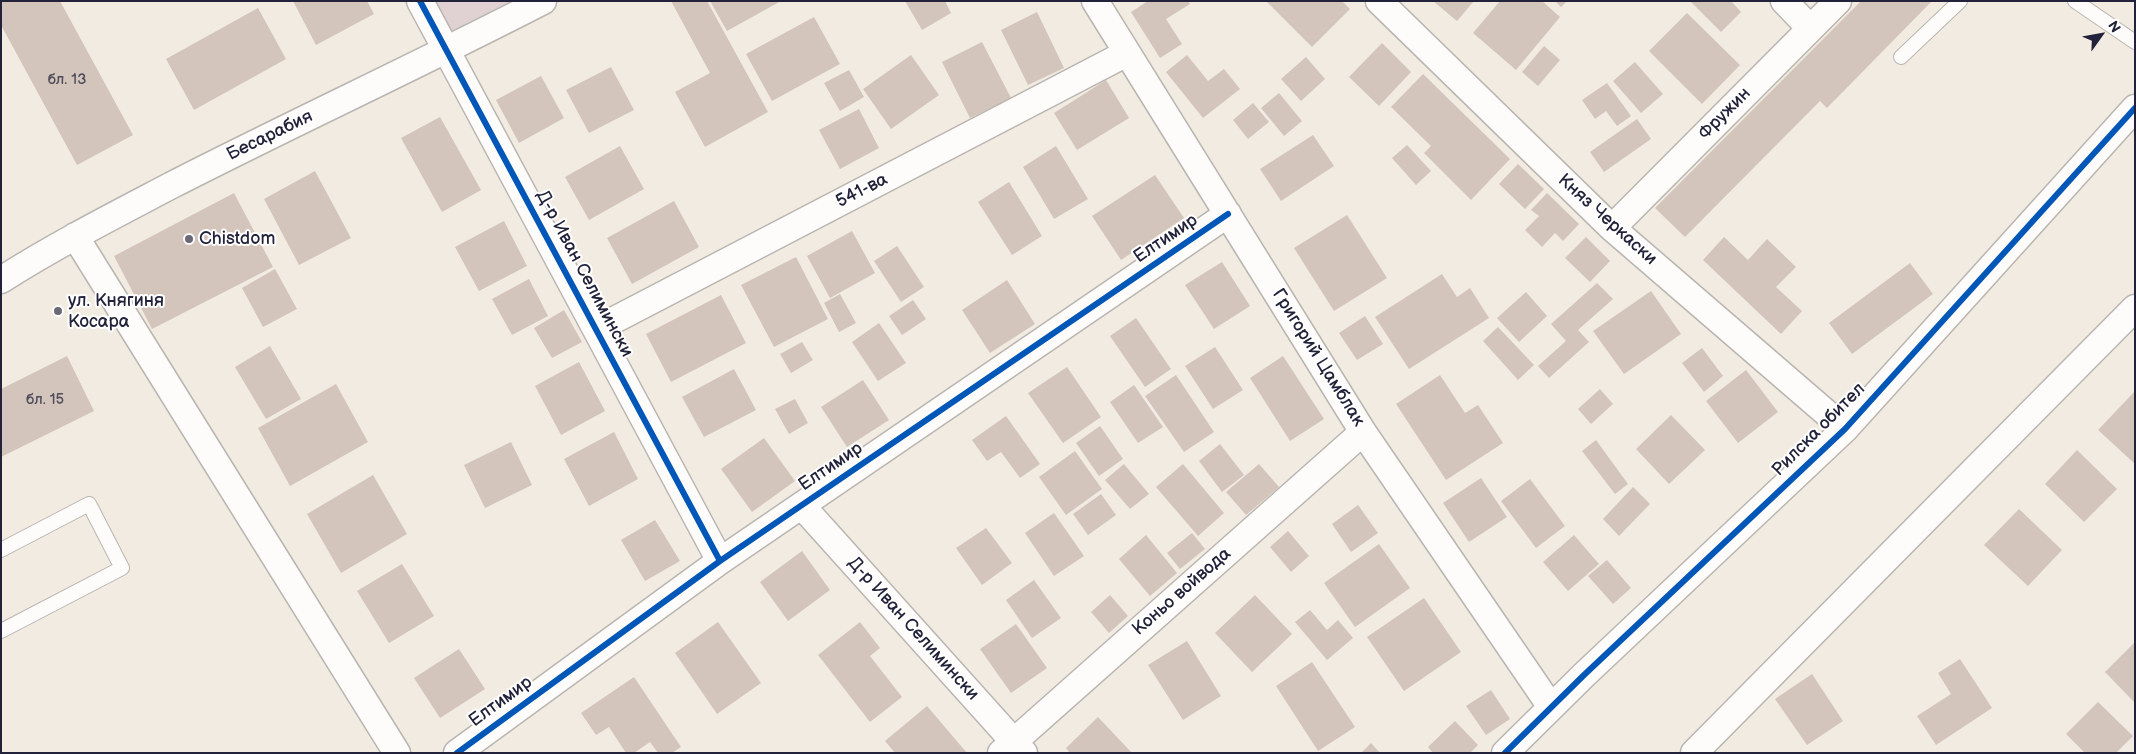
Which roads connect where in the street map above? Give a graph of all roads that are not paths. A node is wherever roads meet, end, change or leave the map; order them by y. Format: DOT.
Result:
graph roads {
  1 [pos="420,1"];
  2 [pos="543,1"];
  3 [pos="1096,1"];
  4 [pos="1379,1"];
  5 [pos="1784,1"];
  6 [pos="1838,1"];
  7 [pos="1960,1"];
  8 [pos="2075,1"];
  9 [pos="1810,28"];
  10 [pos="2135,42"];
  11 [pos="447,50"];
  12 [pos="1127,53"];
  13 [pos="1901,57"];
  14 [pos="2135,108"];
  15 [pos="1228,214"];
  16 [pos="1612,228"];
  17 [pos="75,236"];
  18 [pos="4,272"];
  19 [pos="2131,318"];
  20 [pos="597,329"];
  21 [pos="1845,428"];
  22 [pos="1363,432"];
  23 [pos="802,506"];
  24 [pos="1,550"];
  25 [pos="720,561"];
  26 [pos="1,631"];
  27 [pos="1551,707"];
  28 [pos="1013,749"];
  29 [pos="397,753"];
  30 [pos="457,753"];
  31 [pos="1505,753"];
  32 [pos="1694,753"];
  1 -- 11 [label="street, Д-р Иван Селимински"];
  2 -- 11 [label="street, Бесарабия"];
  3 -- 12 [label="street, Григорий Цамблак"];
  4 -- 16 [label="street, Княз Черкаски"];
  5 -- 9 [label="street"];
  6 -- 9 [label="street, Фружин"];
  7 -- 13 [label="lane"];
  8 -- 10 [label="lane"];
  9 -- 16 [label="street, Фружин"];
  11 -- 17 [label="street, Бесарабия"];
  11 -- 20 [label="street, Д-р Иван Селимински"];
  12 -- 15 [label="street, Григорий Цамблак"];
  12 -- 20 [label="street, 541-ва"];
  14 -- 21 [label="street, Рилска обител"];
  15 -- 22 [label="street, Григорий Цамблак"];
  15 -- 23 [label="street, Елтимир"];
  16 -- 21 [label="street, Княз Черкаски"];
  17 -- 18 [label="street, Бесарабия"];
  17 -- 29 [label="street"];
  19 -- 32 [label="street"];
  20 -- 25 [label="street, Д-р Иван Селимински"];
  21 -- 27 [label="street, Рилска обител"];
  22 -- 27 [label="street, Григорий Цамблак"];
  22 -- 28 [label="street, Коньо войвода"];
  23 -- 25 [label="street, Елтимир"];
  23 -- 28 [label="street, Д-р Иван Селимински"];
  24 -- 26 [label="lane"];
  25 -- 30 [label="street, Елтимир"];
  27 -- 31 [label="street, Рилска обител"];
}
